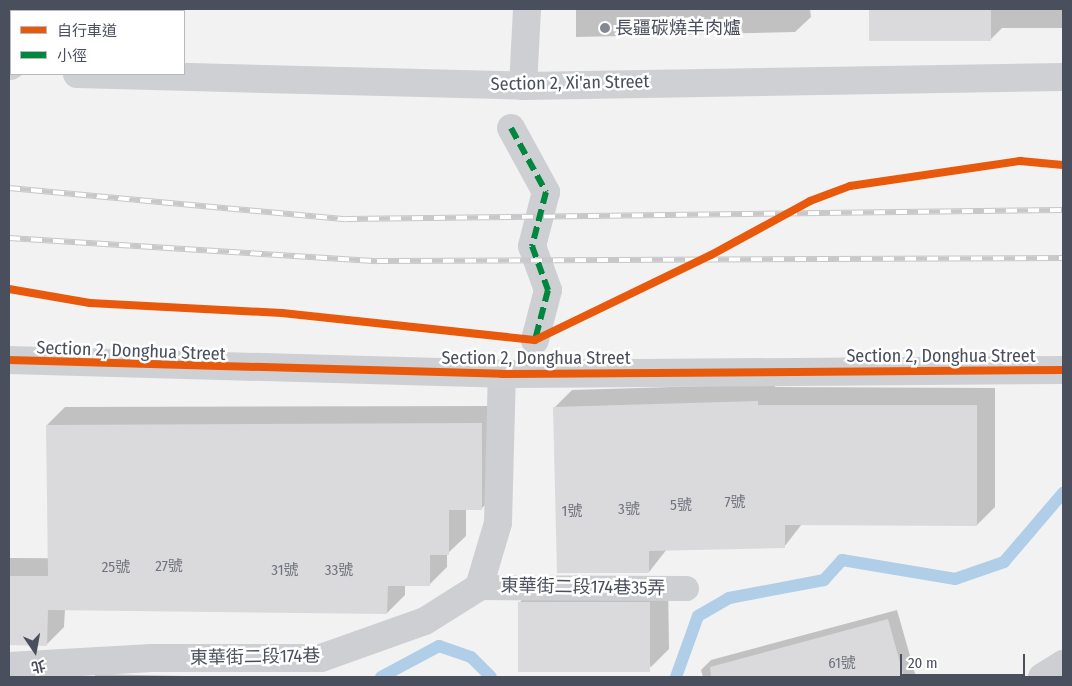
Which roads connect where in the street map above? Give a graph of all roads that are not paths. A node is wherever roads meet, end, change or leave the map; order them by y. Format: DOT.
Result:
graph roads {
  1 [pos="527,9"];
  2 [pos="114,75"];
  3 [pos="1063,77"];
  4 [pos="523,86"];
  5 [pos="511,128"];
  6 [pos="535,340"];
  7 [pos="9,360"];
  8 [pos="1063,370"];
  9 [pos="502,374"];
  10 [pos="479,586"];
  11 [pos="686,588"];
  12 [pos="1063,664"];
  13 [pos="9,666"];
  14 [pos="1042,677"];
  1 -- 4 [label="street"];
  2 -- 4 [label="street, Section 2, Xi'an Street"];
  3 -- 4 [label="street, Section 2, Xi'an Street"];
  5 -- 6 [label="street"];
  7 -- 9 [label="street, Section 2, Donghua Street"];
  8 -- 9 [label="street, Section 2, Donghua Street"];
  9 -- 10 [label="street"];
  10 -- 11 [label="lane, 東華街二段174巷35弄"];
  10 -- 13 [label="street, 東華街二段174巷"];
  12 -- 14 [label="street"];
}
